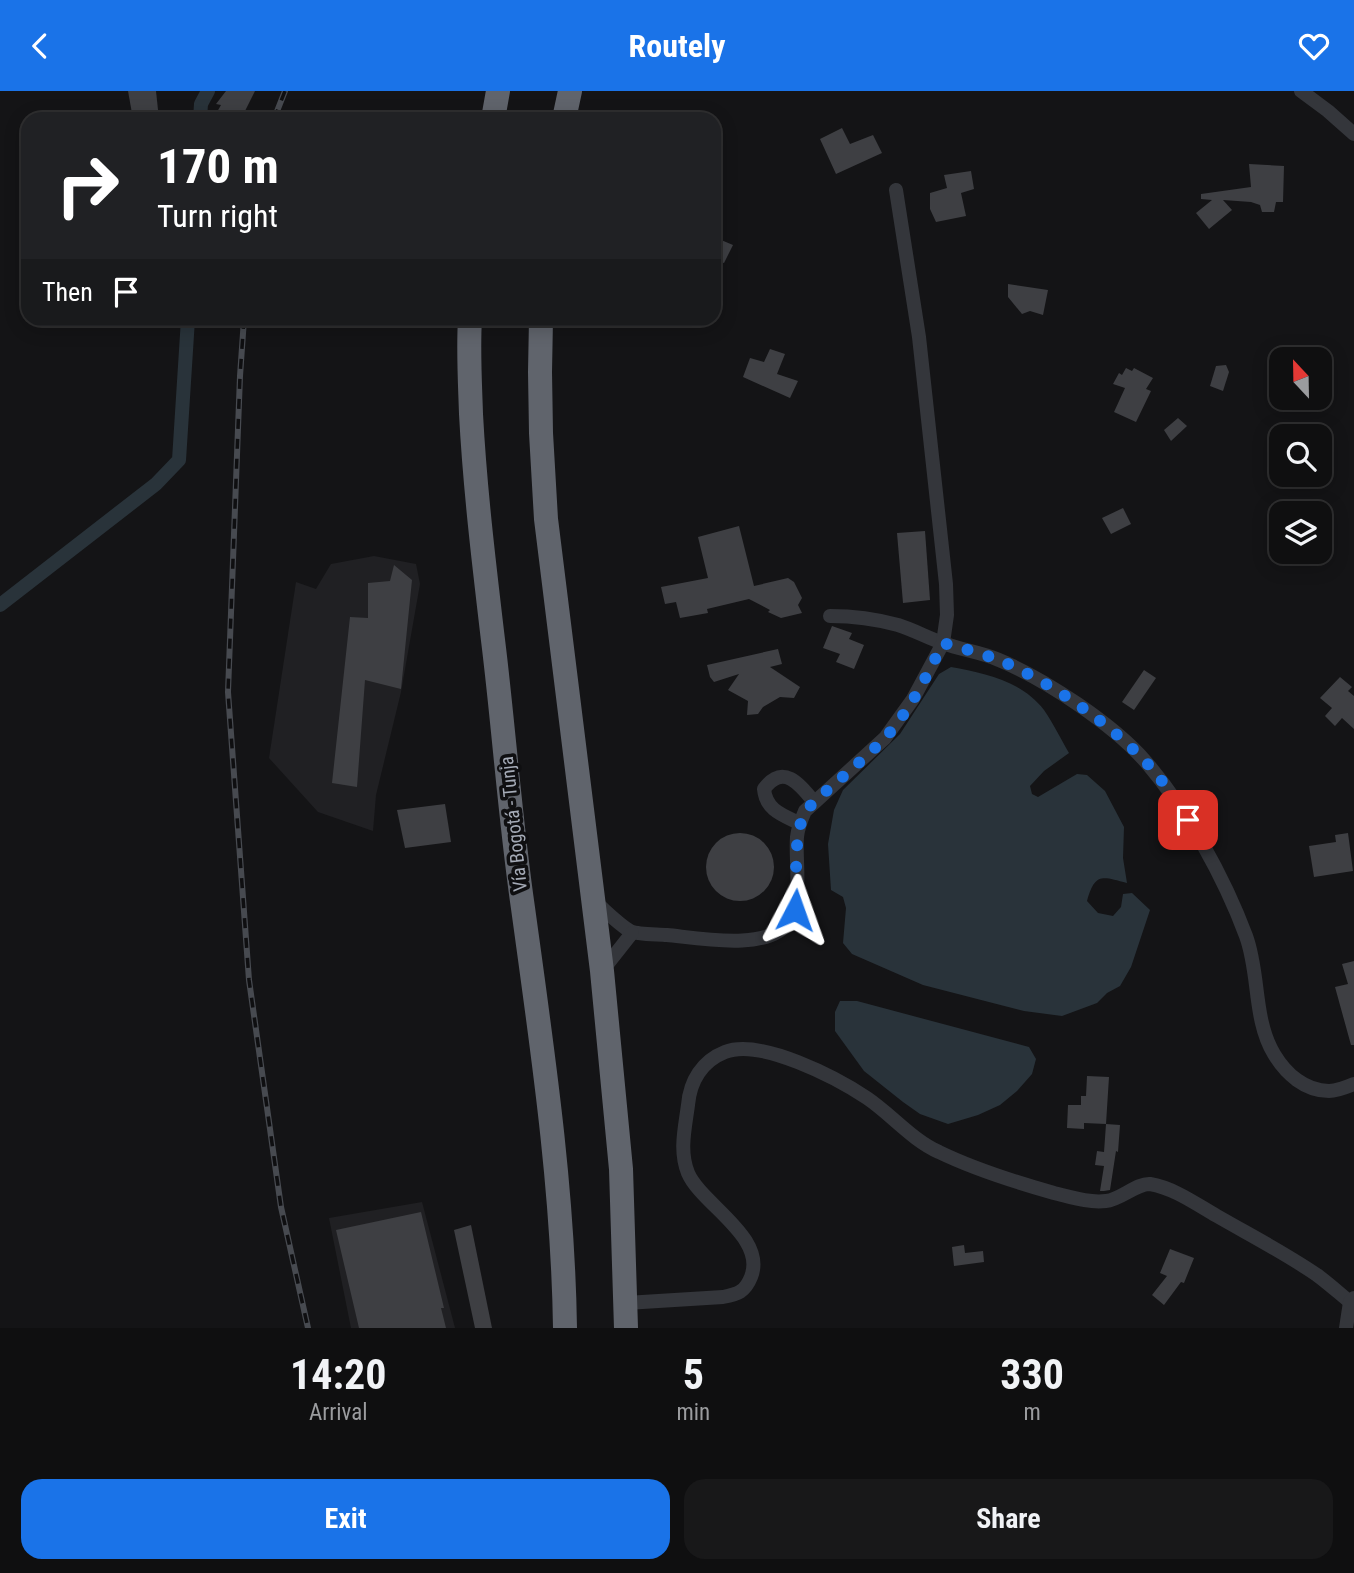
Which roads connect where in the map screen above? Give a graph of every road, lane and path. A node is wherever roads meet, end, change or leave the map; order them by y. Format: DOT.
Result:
graph roads {
  1 [pos="498,91"];
  2 [pos="570,91"];
  3 [pos="1301,91"];
  4 [pos="494,112"];
  5 [pos="566,112"];
  6 [pos="1354,135"];
  7 [pos="896,190"];
  8 [pos="470,326"];
  9 [pos="541,326"];
  10 [pos="830,617"];
  11 [pos="943,643"];
  12 [pos="814,802"];
  13 [pos="799,823"];
  14 [pos="592,899"];
  15 [pos="632,933"];
  16 [pos="602,971"];
  17 [pos="1354,1084"];
  18 [pos="1352,1300"];
  19 [pos="626,1303"];
  20 [pos="565,1328"];
  21 [pos="626,1328"];
  22 [pos="1346,1328"];
  1 -- 4 [label="highway"];
  2 -- 5 [label="highway"];
  3 -- 6 [label="street"];
  7 -- 11 [label="street"];
  8 -- 20 [label="highway, Vía Bogotá - Tunja"];
  9 -- 14 [label="highway"];
  10 -- 11 [label="street"];
  11 -- 12 [label="street"];
  11 -- 17 [label="street"];
  12 -- 13 [label="street"];
  12 -- 13 [label="street"];
  13 -- 15 [label="street"];
  14 -- 15 [label="street"];
  14 -- 16 [label="highway"];
  15 -- 16 [label="street"];
  16 -- 19 [label="highway"];
  18 -- 19 [label="street"];
  18 -- 22 [label="street"];
  19 -- 21 [label="highway"];
}
